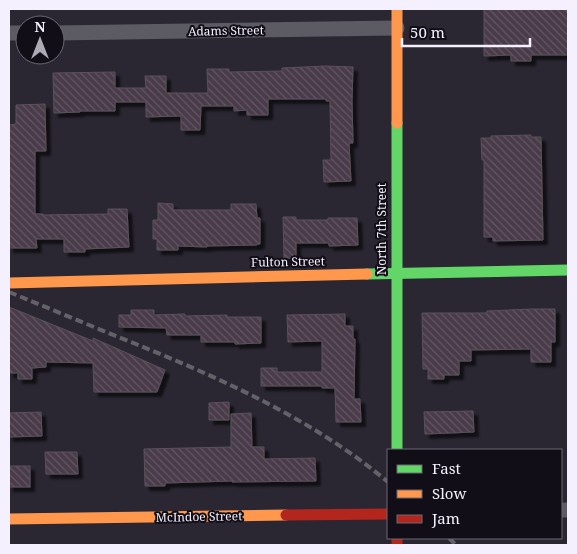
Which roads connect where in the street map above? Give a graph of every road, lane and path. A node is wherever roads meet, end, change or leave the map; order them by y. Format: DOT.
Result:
graph roads {
  1 [pos="397,9"];
  2 [pos="397,28"];
  3 [pos="65,33"];
  4 [pos="568,270"];
  5 [pos="396,273"];
  6 [pos="9,283"];
  7 [pos="397,449"];
  8 [pos="387,514"];
  9 [pos="9,519"];
  1 -- 2 [label="street, North 7th Street"];
  2 -- 3 [label="street, Adams Street"];
  2 -- 5 [label="street, North 7th Street"];
  4 -- 5 [label="street, Fulton Street"];
  5 -- 6 [label="street, Fulton Street"];
  5 -- 7 [label="street, North 7th Street"];
  8 -- 9 [label="street, McIndoe Street"];
}
